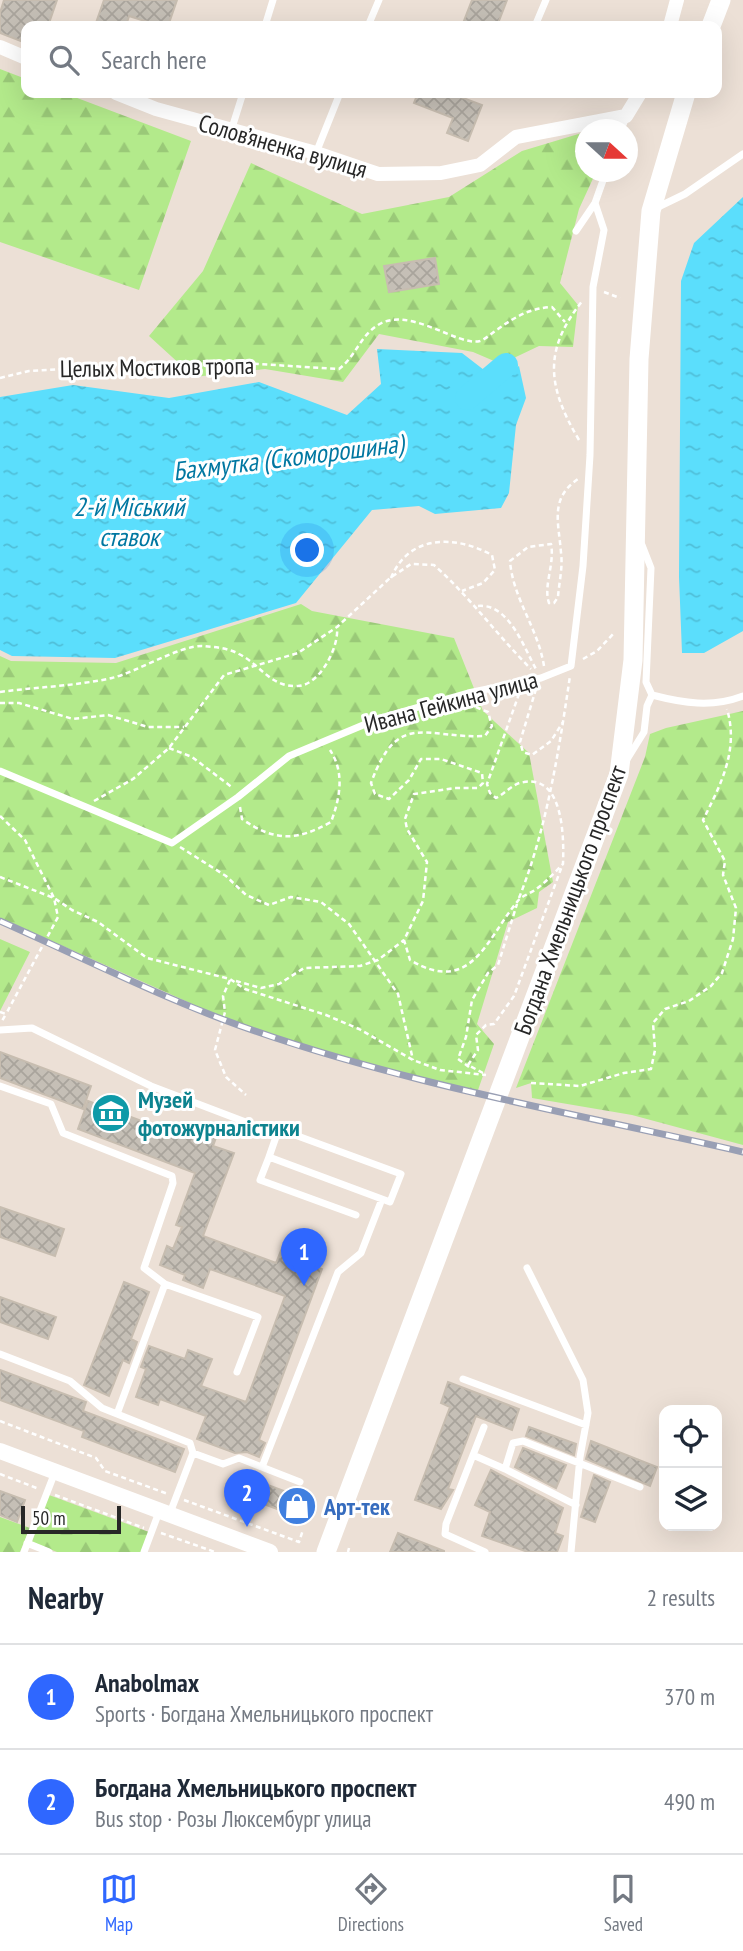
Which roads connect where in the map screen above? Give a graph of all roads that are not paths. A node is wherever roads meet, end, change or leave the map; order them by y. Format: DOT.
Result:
graph roads {
  1 [pos="273,0"];
  2 [pos="379,0"];
  3 [pos="546,0"];
  4 [pos="677,0"];
  5 [pos="721,0"];
  6 [pos="267,21"];
  7 [pos="370,21"];
  8 [pos="537,21"];
  9 [pos="671,21"];
  10 [pos="713,21"];
  11 [pos="0,47"];
  12 [pos="21,56"];
  13 [pos="131,98"];
  14 [pos="241,98"];
  15 [pos="339,98"];
  16 [pos="637,98"];
  17 [pos="684,98"];
  18 [pos="626,119"];
  19 [pos="575,129"];
  20 [pos="231,131"];
  21 [pos="316,153"];
  22 [pos="743,154"];
  23 [pos="602,182"];
  24 [pos="595,203"];
  25 [pos="651,211"];
  26 [pos="576,231"];
  27 [pos="636,531"];
  28 [pos="652,695"];
  29 [pos="743,696"];
  30 [pos="0,771"];
  31 [pos="619,774"];
  32 [pos="0,1030"];
  33 [pos="0,1086"];
  34 [pos="277,1134"];
  35 [pos="269,1157"];
  36 [pos="382,1199"];
  37 [pos="356,1215"];
  38 [pos="527,1268"];
  39 [pos="165,1284"];
  40 [pos="0,1354"];
  41 [pos="237,1372"];
  42 [pos="463,1379"];
  43 [pos="117,1414"];
  44 [pos="586,1425"];
  45 [pos="484,1427"];
  46 [pos="0,1451"];
  47 [pos="193,1453"];
  48 [pos="473,1455"];
  49 [pos="579,1464"];
  50 [pos="262,1468"];
  51 [pos="505,1469"];
  52 [pos="56,1471"];
  53 [pos="300,1482"];
  54 [pos="640,1488"];
  55 [pos="576,1505"];
  56 [pos="164,1513"];
  57 [pos="27,1543"];
  58 [pos="24,1552"];
  59 [pos="49,1552"];
  60 [pos="145,1552"];
  61 [pos="270,1552"];
  62 [pos="326,1552"];
  63 [pos="485,1552"];
  64 [pos="571,1552"];
  1 -- 6 [label="lane"];
  2 -- 7 [label="lane"];
  3 -- 8 [label="lane"];
  4 -- 9 [label="street"];
  5 -- 10 [label="main road"];
  11 -- 12 [label="street"];
  13 -- 20 [label="street, Солов’яненка вулиця"];
  14 -- 20 [label="lane"];
  15 -- 21 [label="lane"];
  16 -- 18 [label="street, Солов’яненка вулиця"];
  17 -- 25 [label="main road, Богдана Хмельницького проспект"];
  19 -- 21 [label="street, Солов’яненка вулиця"];
  20 -- 21 [label="street, Солов’яненка вулиця"];
  22 -- 25 [label="lane"];
  23 -- 24 [label="lane"];
  24 -- 26 [label="lane"];
  24 -- 30 [label="lane, Ивана Гейкина улица"];
  25 -- 27 [label="main road, Богдана Хмельницького проспект"];
  27 -- 28 [label="lane"];
  27 -- 31 [label="main road, Богдана Хмельницького проспект"];
  28 -- 29 [label="lane"];
  28 -- 31 [label="lane"];
  31 -- 62 [label="main road, Богдана Хмельницького проспект"];
  32 -- 34 [label="lane"];
  33 -- 39 [label="lane"];
  34 -- 35 [label="lane"];
  34 -- 36 [label="lane"];
  35 -- 36 [label="lane"];
  35 -- 37 [label="lane"];
  36 -- 50 [label="lane"];
  38 -- 44 [label="lane"];
  39 -- 41 [label="lane"];
  39 -- 43 [label="lane"];
  40 -- 43 [label="lane"];
  42 -- 44 [label="lane"];
  43 -- 47 [label="lane"];
  44 -- 49 [label="lane"];
  45 -- 48 [label="lane"];
  46 -- 52 [label="street"];
  47 -- 50 [label="lane"];
  47 -- 56 [label="lane"];
  48 -- 51 [label="lane"];
  48 -- 63 [label="lane"];
  49 -- 51 [label="lane"];
  49 -- 54 [label="lane"];
  49 -- 55 [label="lane"];
  50 -- 53 [label="lane"];
  51 -- 55 [label="lane"];
  52 -- 56 [label="street"];
  52 -- 57 [label="lane"];
  55 -- 64 [label="lane"];
  56 -- 60 [label="lane"];
  56 -- 61 [label="street"];
  57 -- 58 [label="lane"];
  57 -- 59 [label="lane"];
}
